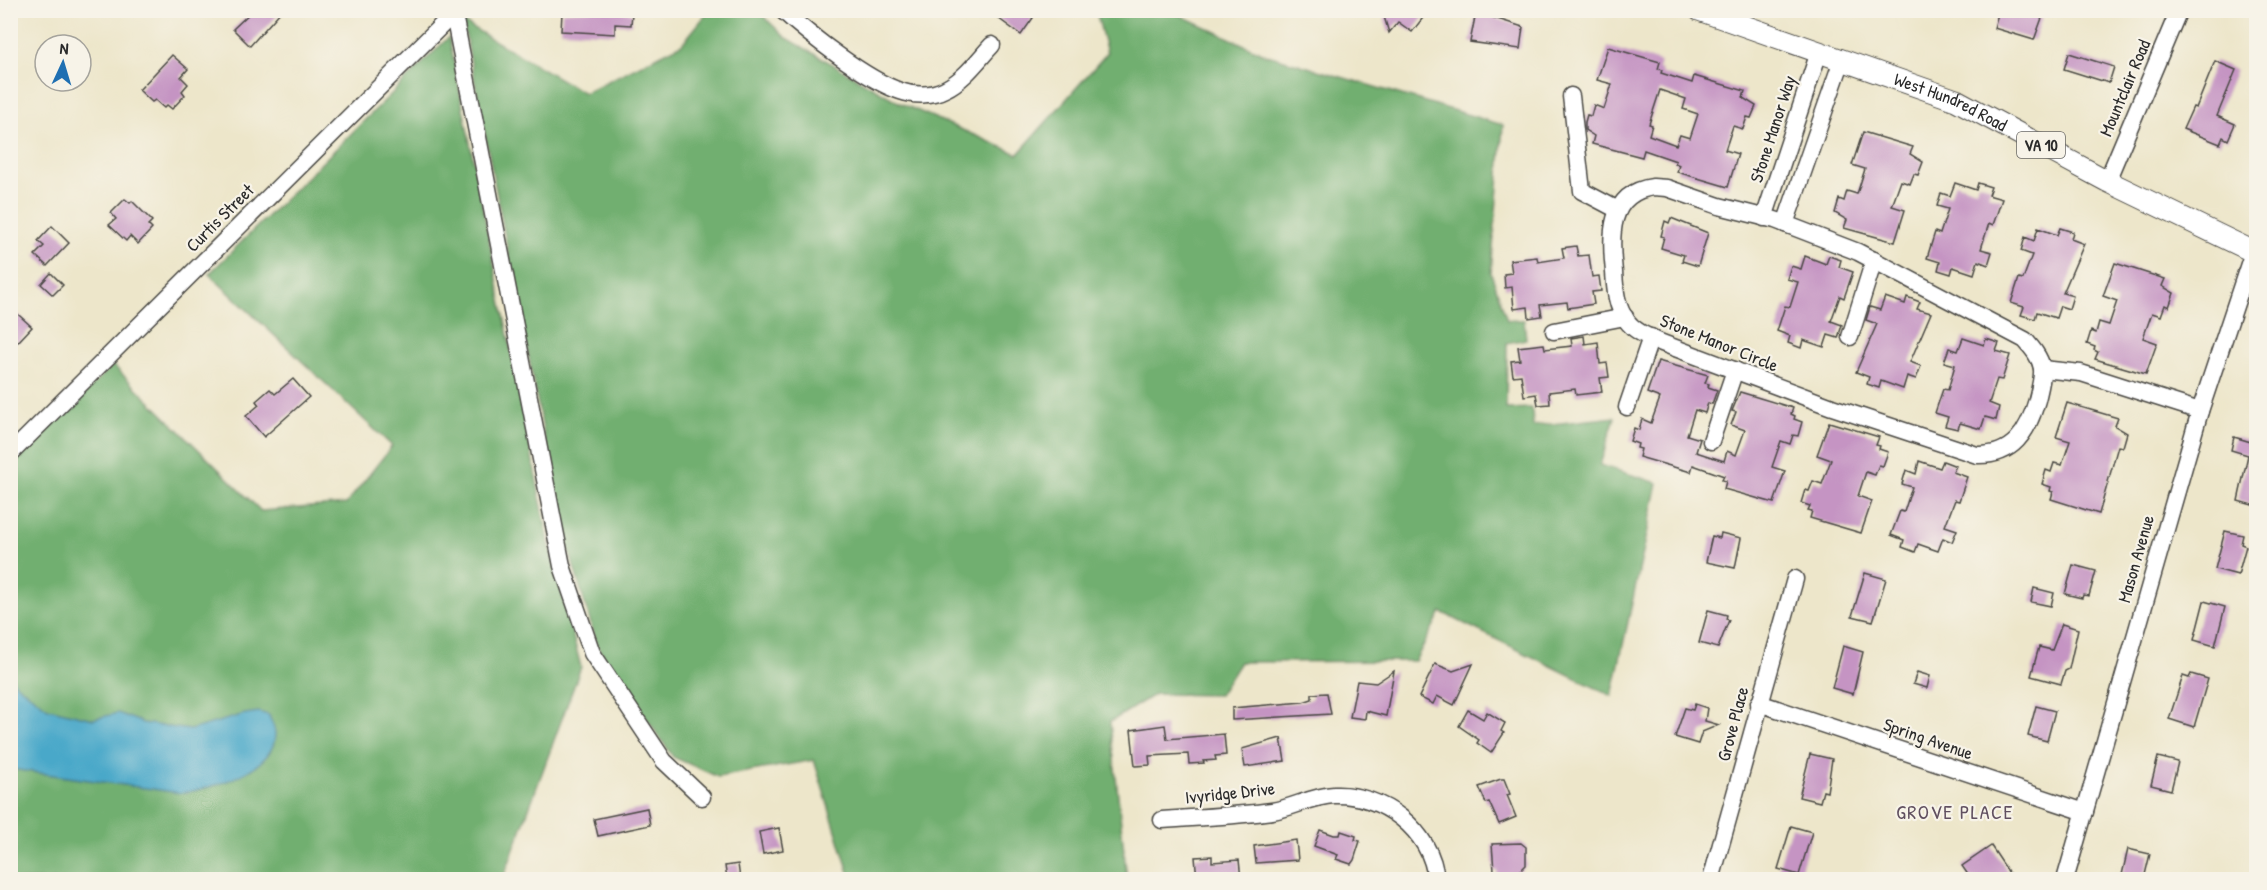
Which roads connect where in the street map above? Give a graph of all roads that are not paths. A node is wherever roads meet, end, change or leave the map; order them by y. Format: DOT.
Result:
graph roads {
  1 [pos="782,10"];
  2 [pos="1699,10"];
  3 [pos="2179,10"];
  4 [pos="455,12"];
  5 [pos="992,45"];
  6 [pos="1819,52"];
  7 [pos="1842,60"];
  8 [pos="1571,96"];
  9 [pos="2107,181"];
  10 [pos="1618,210"];
  11 [pos="1764,218"];
  12 [pos="1785,224"];
  13 [pos="2255,252"];
  14 [pos="1874,260"];
  15 [pos="1625,317"];
  16 [pos="1554,331"];
  17 [pos="1850,337"];
  18 [pos="1651,338"];
  19 [pos="2042,369"];
  20 [pos="1735,370"];
  21 [pos="1627,407"];
  22 [pos="2200,411"];
  23 [pos="1711,441"];
  24 [pos="10,453"];
  25 [pos="1796,579"];
  26 [pos="1759,702"];
  27 [pos="702,797"];
  28 [pos="2085,812"];
  29 [pos="1162,820"];
  30 [pos="1436,879"];
  31 [pos="1711,879"];
  32 [pos="2065,879"];
  1 -- 5 [label="street"];
  2 -- 6 [label="main road, West Hundred Road / VA 10"];
  3 -- 9 [label="street, Mountclair Road"];
  4 -- 24 [label="street, Curtis Street"];
  4 -- 27 [label="street"];
  6 -- 7 [label="main road, West Hundred Road / VA 10"];
  6 -- 11 [label="street, Stone Manor Way"];
  7 -- 9 [label="main road, West Hundred Road / VA 10"];
  7 -- 12 [label="street"];
  8 -- 10 [label="street"];
  9 -- 13 [label="main road, West Hundred Road / VA 10"];
  10 -- 11 [label="street"];
  10 -- 15 [label="street, Stone Manor Circle"];
  11 -- 12 [label="street"];
  12 -- 14 [label="street"];
  13 -- 22 [label="street, Mason Avenue"];
  14 -- 17 [label="street"];
  14 -- 19 [label="street"];
  15 -- 16 [label="street"];
  15 -- 18 [label="street, Stone Manor Circle"];
  18 -- 20 [label="street, Stone Manor Circle"];
  18 -- 21 [label="street"];
  19 -- 20 [label="street, Stone Manor Circle"];
  19 -- 22 [label="street"];
  20 -- 23 [label="street"];
  22 -- 28 [label="street, Mason Avenue"];
  25 -- 26 [label="street, Grove Place"];
  26 -- 28 [label="street, Spring Avenue"];
  26 -- 31 [label="street, Grove Place"];
  28 -- 32 [label="street, Mason Avenue"];
  29 -- 30 [label="street, Ivyridge Drive"];
}
